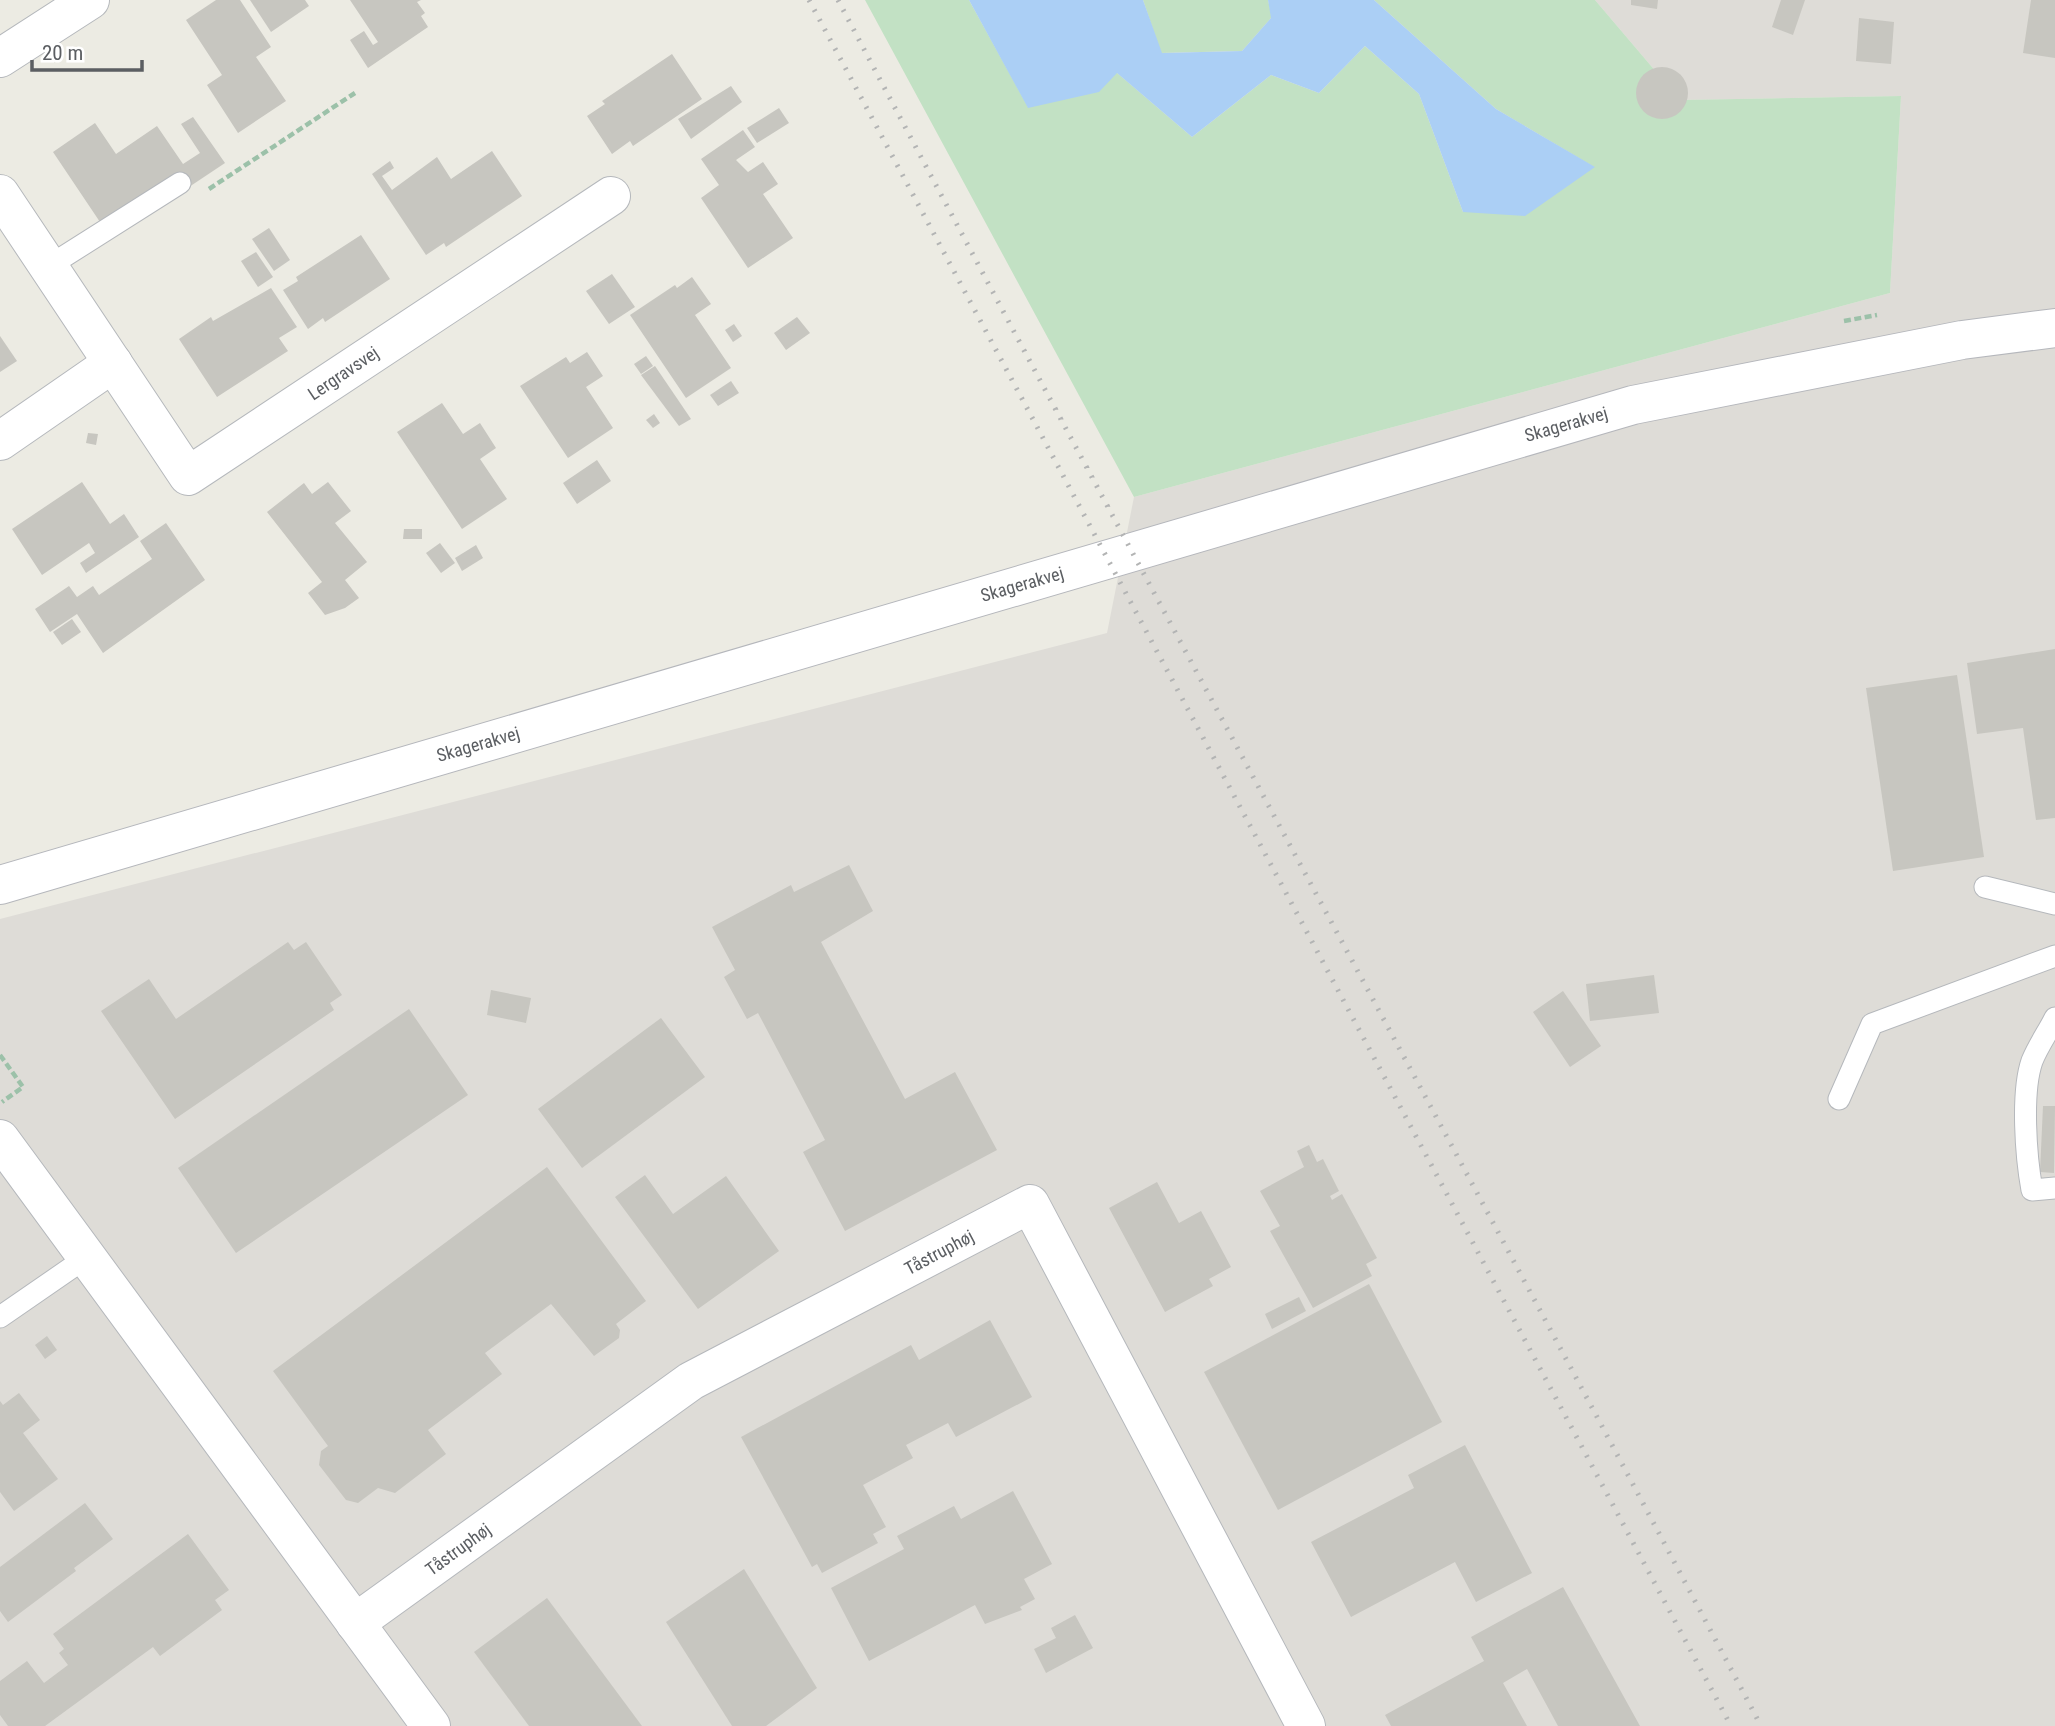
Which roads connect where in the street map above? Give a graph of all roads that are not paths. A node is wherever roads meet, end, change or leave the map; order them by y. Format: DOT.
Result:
graph roads {
  1 [pos="90,0"];
  2 [pos="0,58"];
  3 [pos="180,183"];
  4 [pos="0,194"];
  5 [pos="611,196"];
  6 [pos="48,266"];
  7 [pos="2055,328"];
  8 [pos="113,363"];
  9 [pos="0,441"];
  10 [pos="0,885"];
  11 [pos="1985,887"];
  12 [pos="2055,904"];
  13 [pos="2055,956"];
  14 [pos="2055,1018"];
  15 [pos="1839,1099"];
  16 [pos="0,1139"];
  17 [pos="2055,1188"];
  18 [pos="87,1257"];
  19 [pos="0,1317"];
  20 [pos="355,1623"];
  21 [pos="431,1726"];
  22 [pos="1306,1726"];
  1 -- 2 [label="street"];
  3 -- 6 [label="lane"];
  4 -- 6 [label="street, Lergravsvej"];
  5 -- 8 [label="street, Lergravsvej"];
  6 -- 8 [label="street, Lergravsvej"];
  7 -- 10 [label="street, Skagerakvej"];
  8 -- 9 [label="street"];
  11 -- 12 [label="lane"];
  13 -- 15 [label="lane"];
  14 -- 17 [label="lane"];
  16 -- 18 [label="street"];
  18 -- 19 [label="lane"];
  18 -- 20 [label="street"];
  20 -- 21 [label="street"];
  20 -- 22 [label="street, Tåstruphøj"];
}
